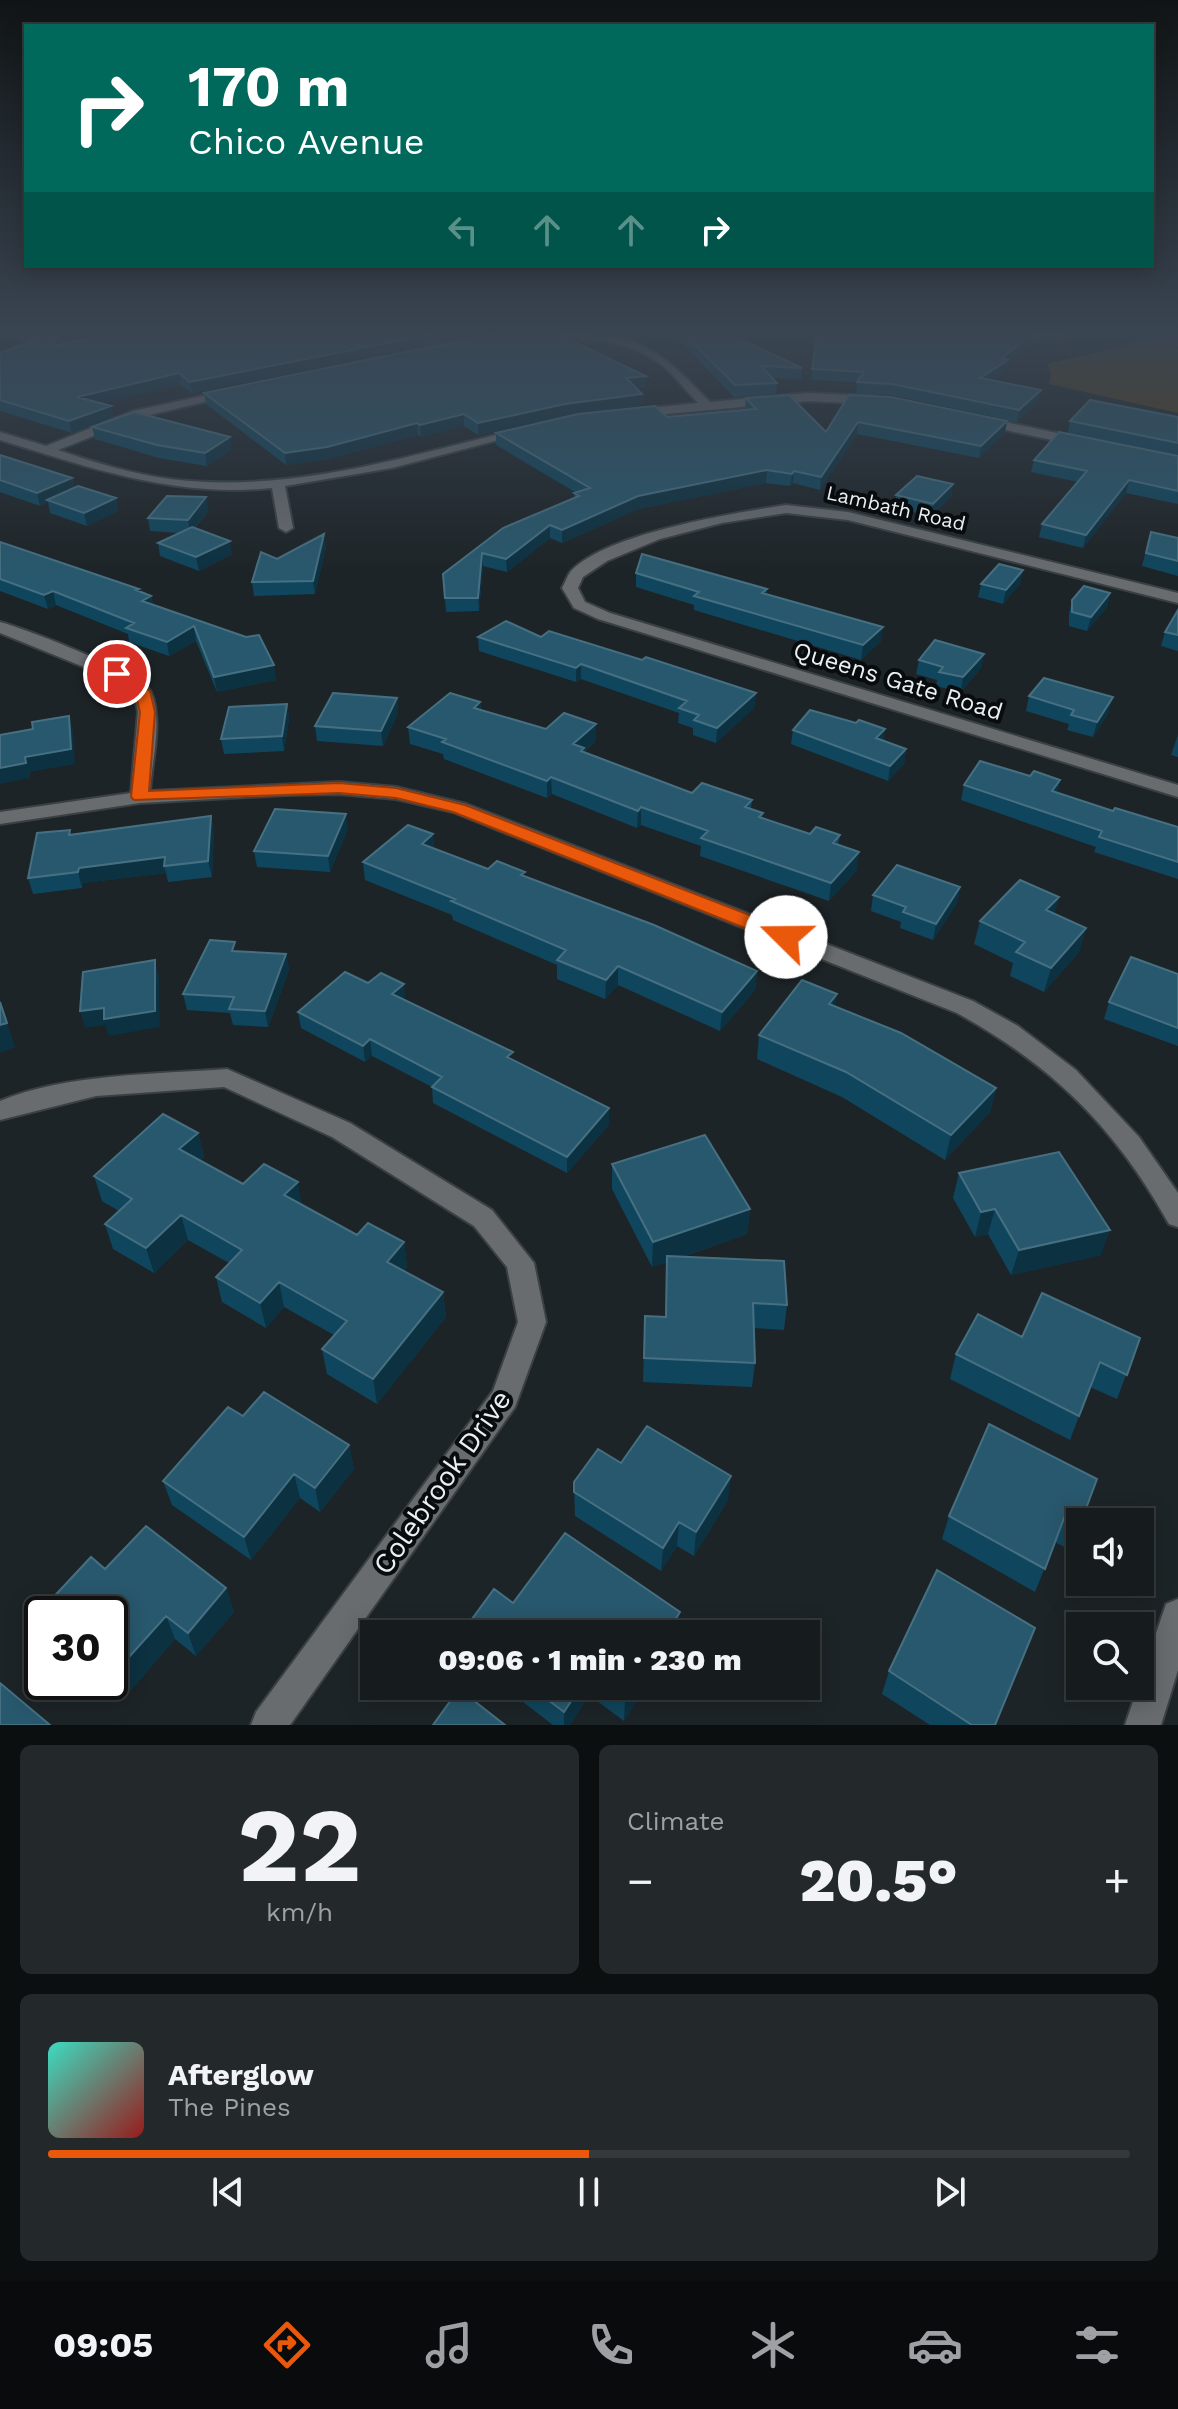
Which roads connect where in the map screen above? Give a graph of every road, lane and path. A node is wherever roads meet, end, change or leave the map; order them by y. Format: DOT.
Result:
graph roads {
  1 [pos="139,414"];
  2 [pos="631,414"];
  3 [pos="618,415"];
  4 [pos="966,418"];
  5 [pos="534,429"];
  6 [pos="0,436"];
  7 [pos="1087,443"];
  8 [pos="47,450"];
  9 [pos="278,485"];
  10 [pos="286,528"];
  11 [pos="1178,598"];
  12 [pos="604,616"];
  13 [pos="0,627"];
  14 [pos="1178,791"];
  15 [pos="140,797"];
  16 [pos="0,818"];
  17 [pos="0,1111"];
  18 [pos="1168,1178"];
  19 [pos="1178,1216"];
  20 [pos="1178,1616"];
  21 [pos="269,1725"];
  22 [pos="1143,1725"];
  1 -- 8 [label="street"];
  2 -- 3 [label="street"];
  4 -- 7 [label="street"];
  5 -- 9 [label="street"];
  6 -- 8 [label="street"];
  8 -- 9 [label="street"];
  9 -- 10 [label="street"];
  11 -- 12 [label="street, Lambath Road"];
  12 -- 14 [label="street, Queens Gate Road"];
  13 -- 15 [label="street"];
  15 -- 16 [label="street"];
  15 -- 18 [label="street"];
  17 -- 21 [label="street, Colebrook Drive"];
  18 -- 19 [label="street"];
  20 -- 22 [label="street"];
}
